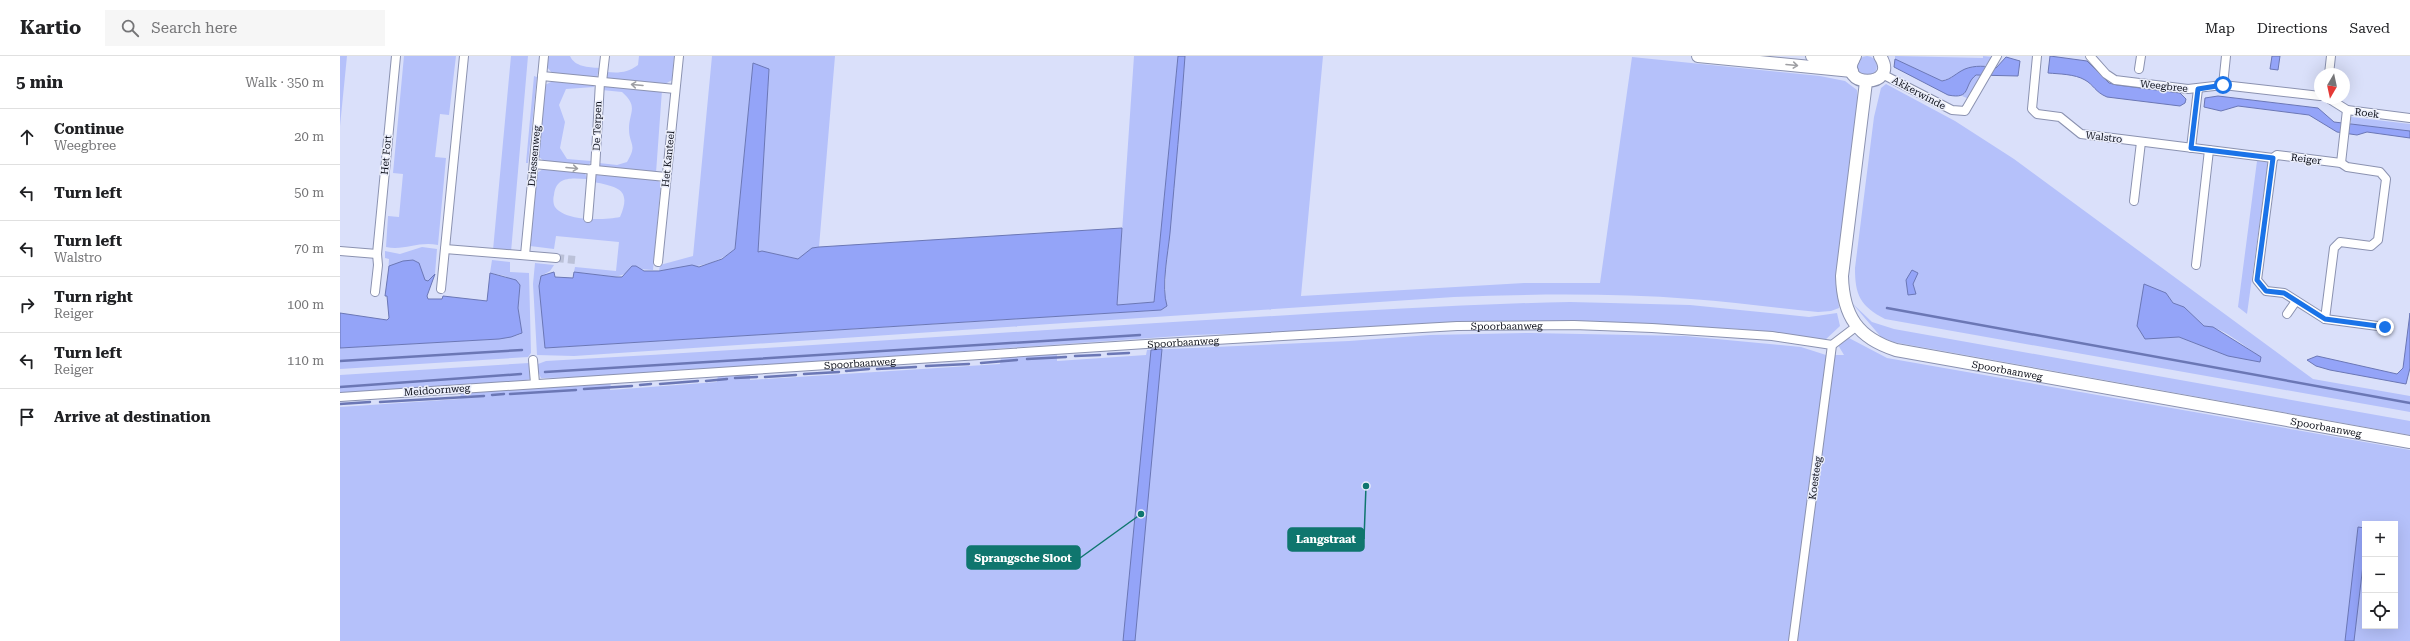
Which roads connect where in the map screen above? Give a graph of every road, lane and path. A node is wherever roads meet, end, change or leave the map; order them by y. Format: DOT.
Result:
graph roads {
  1 [pos="396,56"];
  2 [pos="464,56"];
  3 [pos="544,56"];
  4 [pos="605,56"];
  5 [pos="679,56"];
  6 [pos="1698,56"];
  7 [pos="1812,56"];
  8 [pos="1880,56"];
  9 [pos="1997,56"];
  10 [pos="2038,56"];
  11 [pos="2090,56"];
  12 [pos="2141,56"];
  13 [pos="2226,56"];
  14 [pos="2331,56"];
  15 [pos="1853,62"];
  16 [pos="2330,68"];
  17 [pos="2139,69"];
  18 [pos="1882,74"];
  19 [pos="542,76"];
  20 [pos="601,82"];
  21 [pos="1866,82"];
  22 [pos="2223,85"];
  23 [pos="675,89"];
  24 [pos="2198,89"];
  25 [pos="2314,95"];
  26 [pos="2338,104"];
  27 [pos="2347,110"];
  28 [pos="2410,118"];
  29 [pos="2141,142"];
  30 [pos="2191,148"];
  31 [pos="2209,150"];
  32 [pos="2273,158"];
  33 [pos="2341,163"];
  34 [pos="534,164"];
  35 [pos="594,169"];
  36 [pos="666,177"];
  37 [pos="2134,201"];
  38 [pos="588,218"];
  39 [pos="445,249"];
  40 [pos="340,251"];
  41 [pos="377,254"];
  42 [pos="525,255"];
  43 [pos="556,258"];
  44 [pos="658,262"];
  45 [pos="2196,265"];
  46 [pos="441,289"];
  47 [pos="375,292"];
  48 [pos="2296,302"];
  49 [pos="2287,314"];
  50 [pos="2325,319"];
  51 [pos="1857,326"];
  52 [pos="2385,327"];
  53 [pos="1832,345"];
  54 [pos="533,360"];
  55 [pos="535,384"];
  56 [pos="340,397"];
  57 [pos="2410,442"];
  58 [pos="1793,641"];
  1 -- 41 [label="street, Het Fort"];
  2 -- 39 [label="street"];
  3 -- 19 [label="street, Driessenweg"];
  4 -- 20 [label="street, De Terpen"];
  5 -- 23 [label="street, Het Kanteel"];
  6 -- 15 [label="street, one-way"];
  7 -- 15 [label="street"];
  8 -- 18 [label="street"];
  9 -- 18 [label="street, Akkerwinde"];
  10 -- 29 [label="street, Walstro"];
  11 -- 24 [label="street, Weegbree"];
  12 -- 17 [label="street"];
  13 -- 22 [label="street"];
  14 -- 16 [label="street"];
  15 -- 21 [label="street"];
  18 -- 21 [label="street"];
  19 -- 20 [label="street"];
  19 -- 34 [label="street, Driessenweg"];
  23 -- 20 [label="street, one-way"];
  20 -- 35 [label="street, De Terpen"];
  21 -- 51 [label="street, Spoorbaanweg"];
  22 -- 24 [label="street, Weegbree"];
  22 -- 25 [label="street, Weegbree"];
  23 -- 36 [label="street, Het Kanteel"];
  24 -- 30 [label="street"];
  26 -- 27 [label="street, Roek"];
  27 -- 28 [label="street, Roek"];
  27 -- 33 [label="street"];
  29 -- 30 [label="street, Walstro"];
  29 -- 37 [label="street"];
  30 -- 31 [label="street, Walstro"];
  31 -- 32 [label="street, Walstro"];
  31 -- 45 [label="street"];
  32 -- 33 [label="street, Reiger"];
  32 -- 48 [label="street"];
  33 -- 50 [label="street, Reiger"];
  34 -- 35 [label="street, one-way"];
  34 -- 42 [label="street, Driessenweg"];
  35 -- 36 [label="street"];
  35 -- 38 [label="street, De Terpen"];
  36 -- 44 [label="street, Het Kanteel"];
  39 -- 42 [label="street"];
  39 -- 46 [label="street"];
  40 -- 41 [label="street"];
  41 -- 47 [label="street, Het Fort"];
  42 -- 43 [label="street"];
  48 -- 49 [label="street"];
  48 -- 50 [label="street"];
  50 -- 52 [label="street"];
  51 -- 53 [label="street"];
  51 -- 57 [label="street, Spoorbaanweg"];
  53 -- 55 [label="street, Spoorbaanweg"];
  53 -- 58 [label="street, Koesteeg"];
  54 -- 55 [label="street"];
  55 -- 56 [label="street, Meidoornweg"];
}
